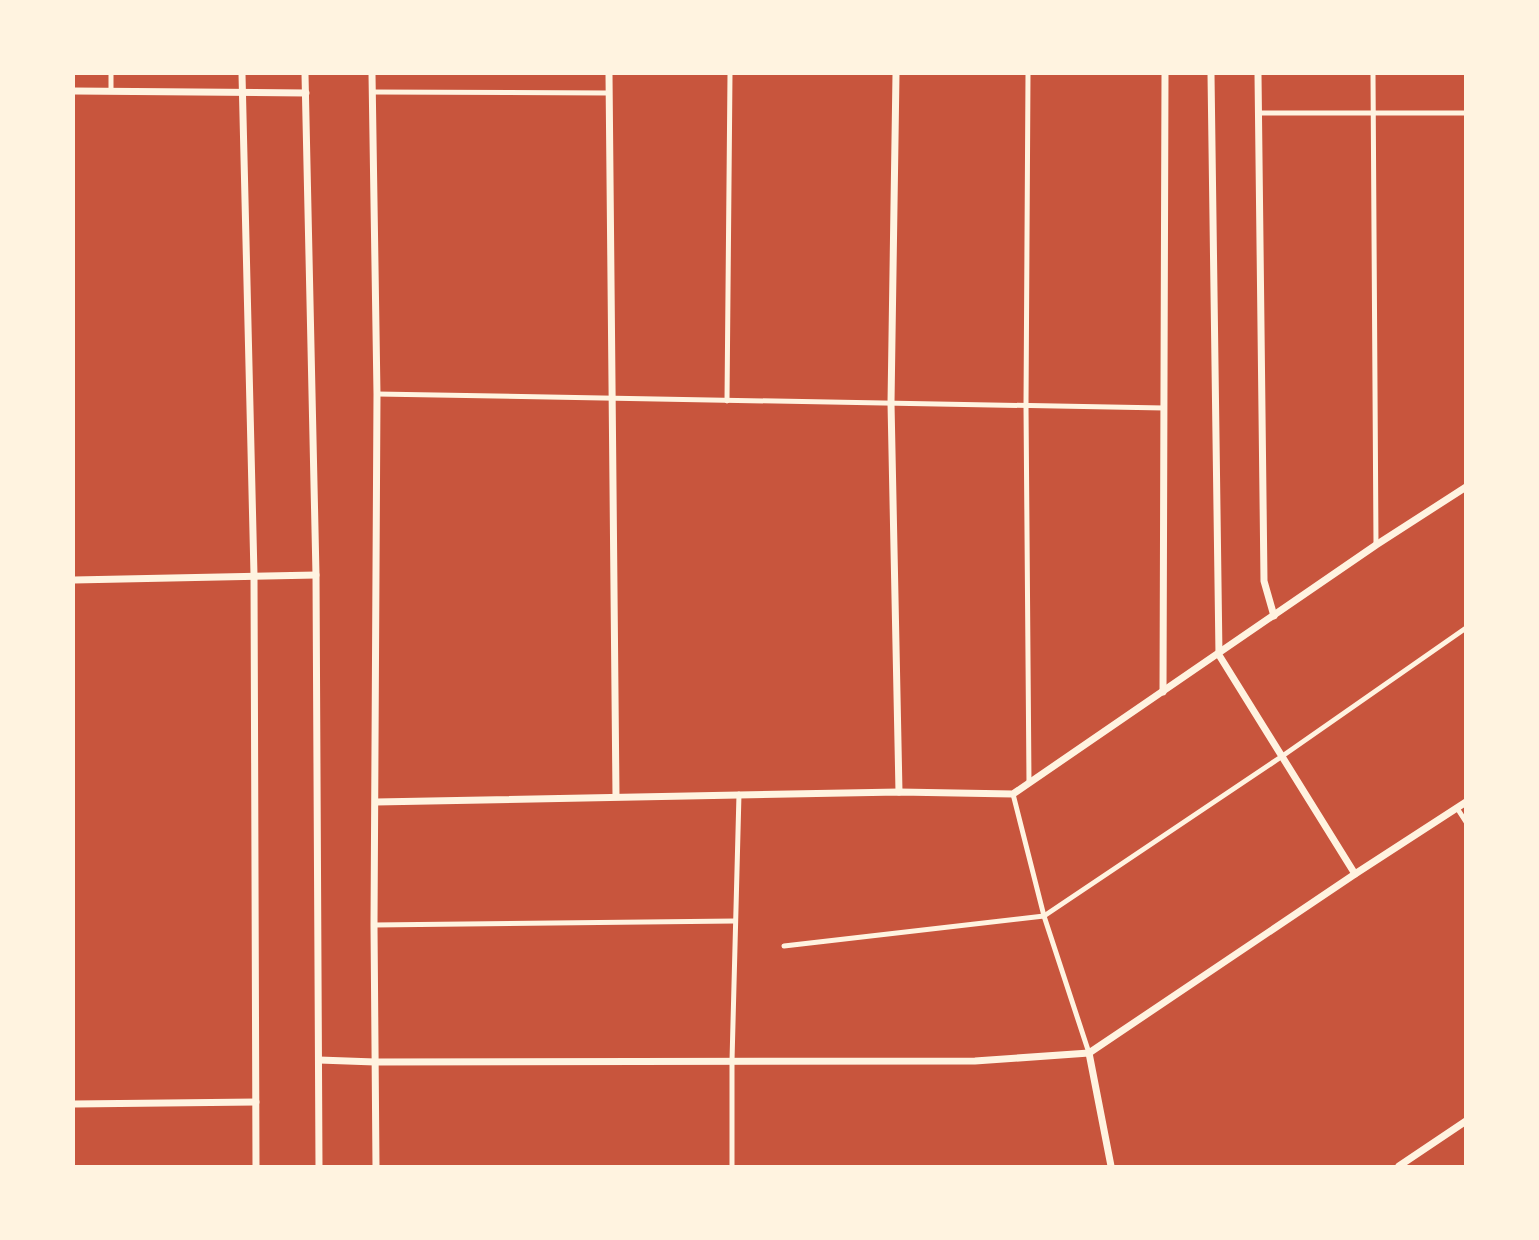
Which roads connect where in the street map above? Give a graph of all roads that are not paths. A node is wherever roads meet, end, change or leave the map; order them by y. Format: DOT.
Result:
graph roads {
  1 [pos="111,74"];
  2 [pos="242,74"];
  3 [pos="305,74"];
  4 [pos="372,74"];
  5 [pos="609,74"];
  6 [pos="730,74"];
  7 [pos="896,74"];
  8 [pos="1028,74"];
  9 [pos="1165,74"];
  10 [pos="1211,74"];
  11 [pos="1258,74"];
  12 [pos="1373,74"];
  13 [pos="74,91"];
  14 [pos="111,91"];
  15 [pos="242,91"];
  16 [pos="372,92"];
  17 [pos="306,93"];
  18 [pos="609,93"];
  19 [pos="1259,113"];
  20 [pos="1373,113"];
  21 [pos="1465,113"];
  22 [pos="377,394"];
  23 [pos="612,398"];
  24 [pos="727,401"];
  25 [pos="891,403"];
  26 [pos="1026,406"];
  27 [pos="1164,408"];
  28 [pos="1465,487"];
  29 [pos="1377,545"];
  30 [pos="254,575"];
  31 [pos="316,575"];
  32 [pos="74,580"];
  33 [pos="1274,616"];
  34 [pos="1465,628"];
  35 [pos="1219,655"];
  36 [pos="1163,692"];
  37 [pos="1282,757"];
  38 [pos="1028,783"];
  39 [pos="899,792"];
  40 [pos="739,794"];
  41 [pos="1013,794"];
  42 [pos="616,796"];
  43 [pos="376,802"];
  44 [pos="1465,802"];
  45 [pos="1457,808"];
  46 [pos="1465,822"];
  47 [pos="1355,874"];
  48 [pos="1044,916"];
  49 [pos="735,921"];
  50 [pos="374,925"];
  51 [pos="784,946"];
  52 [pos="1089,1053"];
  53 [pos="319,1060"];
  54 [pos="732,1061"];
  55 [pos="375,1062"];
  56 [pos="256,1102"];
  57 [pos="74,1104"];
  58 [pos="1465,1121"];
  59 [pos="256,1167"];
  60 [pos="319,1167"];
  61 [pos="376,1167"];
  62 [pos="732,1167"];
  63 [pos="1111,1167"];
  64 [pos="1399,1167"];
  1 -- 14 [label="lane"];
  2 -- 15 [label="street"];
  3 -- 17 [label="street"];
  4 -- 16 [label="street"];
  5 -- 18 [label="street"];
  6 -- 24 [label="lane"];
  7 -- 25 [label="street"];
  8 -- 26 [label="lane"];
  9 -- 27 [label="street"];
  10 -- 35 [label="street"];
  11 -- 19 [label="street"];
  12 -- 20 [label="lane"];
  13 -- 14 [label="street"];
  14 -- 15 [label="street"];
  15 -- 17 [label="street"];
  15 -- 30 [label="street"];
  16 -- 18 [label="lane"];
  16 -- 22 [label="street"];
  17 -- 31 [label="street"];
  18 -- 23 [label="street"];
  19 -- 20 [label="lane"];
  19 -- 33 [label="street"];
  20 -- 21 [label="lane"];
  20 -- 29 [label="lane"];
  22 -- 23 [label="lane"];
  22 -- 43 [label="street"];
  23 -- 24 [label="lane"];
  23 -- 42 [label="street"];
  24 -- 25 [label="lane"];
  25 -- 26 [label="lane"];
  25 -- 39 [label="street"];
  26 -- 27 [label="lane"];
  26 -- 38 [label="lane"];
  27 -- 36 [label="street"];
  28 -- 29 [label="street"];
  29 -- 33 [label="street"];
  30 -- 31 [label="street"];
  30 -- 32 [label="street"];
  30 -- 56 [label="street"];
  31 -- 53 [label="street"];
  33 -- 35 [label="street"];
  34 -- 37 [label="lane"];
  35 -- 36 [label="street"];
  35 -- 37 [label="street"];
  36 -- 38 [label="street"];
  37 -- 47 [label="street"];
  37 -- 48 [label="lane"];
  38 -- 41 [label="street"];
  39 -- 40 [label="street"];
  39 -- 41 [label="street"];
  40 -- 42 [label="street"];
  40 -- 49 [label="lane"];
  41 -- 48 [label="lane"];
  42 -- 43 [label="street"];
  43 -- 50 [label="street"];
  44 -- 45 [label="street"];
  45 -- 46 [label="lane"];
  45 -- 47 [label="street"];
  47 -- 52 [label="street"];
  48 -- 51 [label="lane"];
  48 -- 52 [label="lane"];
  49 -- 50 [label="lane"];
  49 -- 54 [label="lane"];
  50 -- 55 [label="street"];
  52 -- 54 [label="street"];
  52 -- 63 [label="street"];
  53 -- 55 [label="street"];
  53 -- 60 [label="street"];
  54 -- 55 [label="street"];
  54 -- 62 [label="lane"];
  55 -- 61 [label="street"];
  56 -- 57 [label="street"];
  56 -- 59 [label="street"];
  58 -- 64 [label="street"];
}
